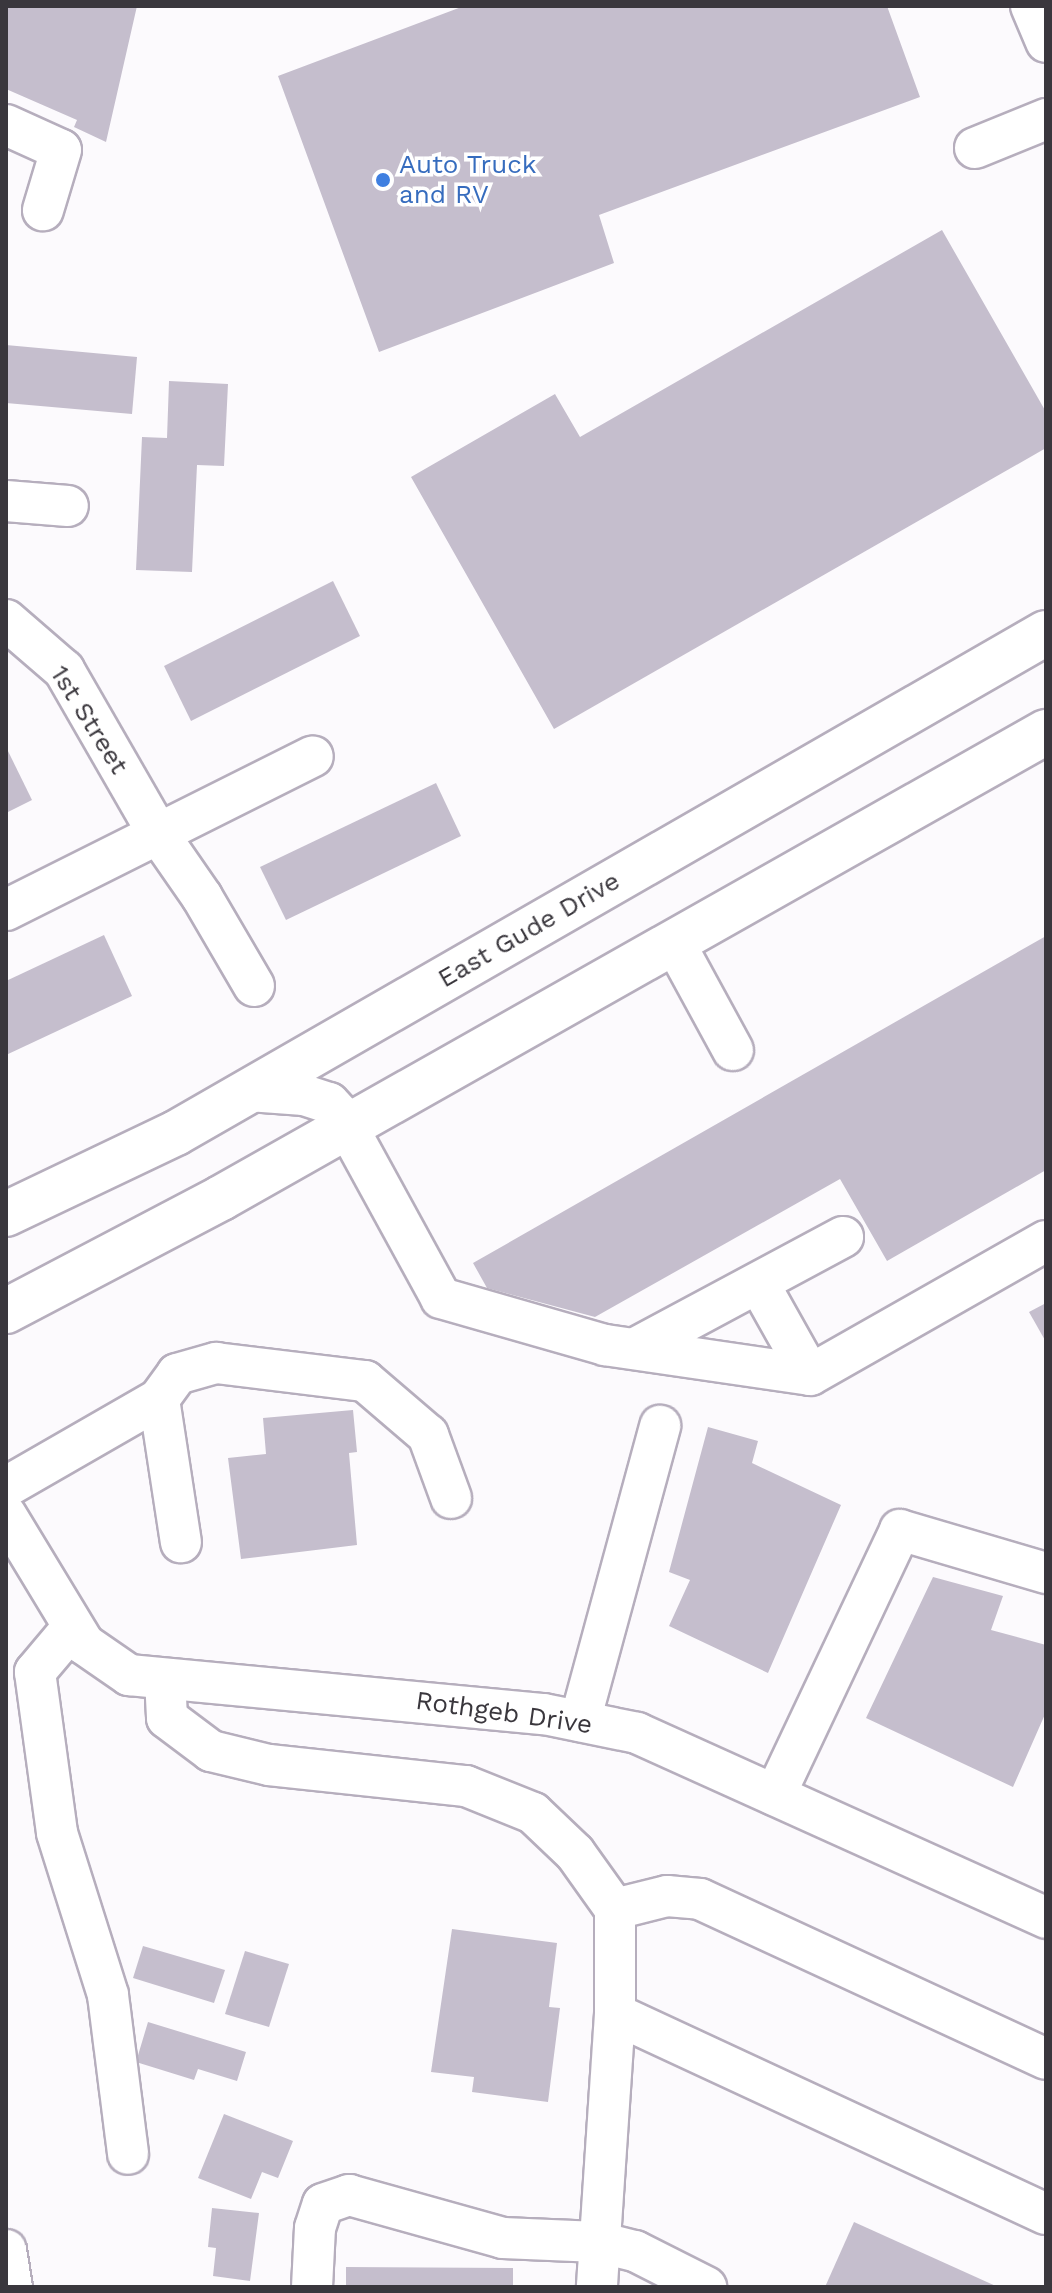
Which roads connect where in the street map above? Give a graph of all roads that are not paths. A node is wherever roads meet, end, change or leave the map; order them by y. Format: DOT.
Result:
graph roads {
  1 [pos="1031,6"];
  2 [pos="1046,42"];
  3 [pos="1046,119"];
  4 [pos="6,125"];
  5 [pos="975,148"];
  6 [pos="43,210"];
  7 [pos="6,501"];
  8 [pos="68,506"];
  9 [pos="6,620"];
  10 [pos="1046,633"];
  11 [pos="1046,732"];
  12 [pos="313,756"];
  13 [pos="157,832"];
  14 [pos="6,910"];
  15 [pos="683,937"];
  16 [pos="254,986"];
  17 [pos="743,1045"];
  18 [pos="249,1091"];
  19 [pos="348,1126"];
  20 [pos="6,1214"];
  21 [pos="843,1237"];
  22 [pos="1046,1241"];
  23 [pos="759,1284"];
  24 [pos="6,1311"];
  25 [pos="636,1348"];
  26 [pos="810,1375"];
  27 [pos="159,1399"];
  28 [pos="660,1426"];
  29 [pos="6,1487"];
  30 [pos="451,1498"];
  31 [pos="6,1515"];
  32 [pos="181,1542"];
  33 [pos="1046,1573"];
  34 [pos="73,1627"];
  35 [pos="165,1679"];
  36 [pos="580,1721"];
  37 [pos="775,1795"];
  38 [pos="615,1909"];
  39 [pos="1046,1918"];
  40 [pos="615,2014"];
  41 [pos="1046,2059"];
  42 [pos="128,2154"];
  43 [pos="1046,2214"];
  44 [pos="598,2242"];
  45 [pos="6,2250"];
  46 [pos="12,2287"];
  47 [pos="312,2287"];
  48 [pos="597,2287"];
  49 [pos="706,2287"];
  1 -- 2 [label="street"];
  3 -- 5 [label="street"];
  4 -- 6 [label="street"];
  7 -- 8 [label="street"];
  9 -- 13 [label="street, 1st Street"];
  10 -- 18 [label="main road, East Gude Drive"];
  11 -- 15 [label="main road"];
  12 -- 13 [label="street"];
  13 -- 14 [label="street"];
  13 -- 16 [label="street, 1st Street"];
  15 -- 17 [label="street"];
  15 -- 19 [label="main road"];
  18 -- 19 [label="street"];
  18 -- 20 [label="main road, East Gude Drive"];
  19 -- 24 [label="main road"];
  19 -- 25 [label="street"];
  21 -- 23 [label="street"];
  22 -- 26 [label="street"];
  23 -- 25 [label="street"];
  23 -- 26 [label="street"];
  25 -- 26 [label="street"];
  27 -- 29 [label="street"];
  27 -- 30 [label="street"];
  27 -- 32 [label="street"];
  28 -- 36 [label="street"];
  31 -- 34 [label="street, Rothgeb Drive"];
  33 -- 37 [label="street"];
  34 -- 35 [label="street, Rothgeb Drive"];
  34 -- 42 [label="street"];
  35 -- 36 [label="street, Rothgeb Drive"];
  35 -- 38 [label="street"];
  36 -- 37 [label="street, Rothgeb Drive"];
  37 -- 39 [label="street, Rothgeb Drive"];
  38 -- 40 [label="street"];
  38 -- 41 [label="street"];
  40 -- 43 [label="street"];
  40 -- 44 [label="street"];
  44 -- 47 [label="street"];
  44 -- 48 [label="street"];
  44 -- 49 [label="street"];
  45 -- 46 [label="street"];
}
